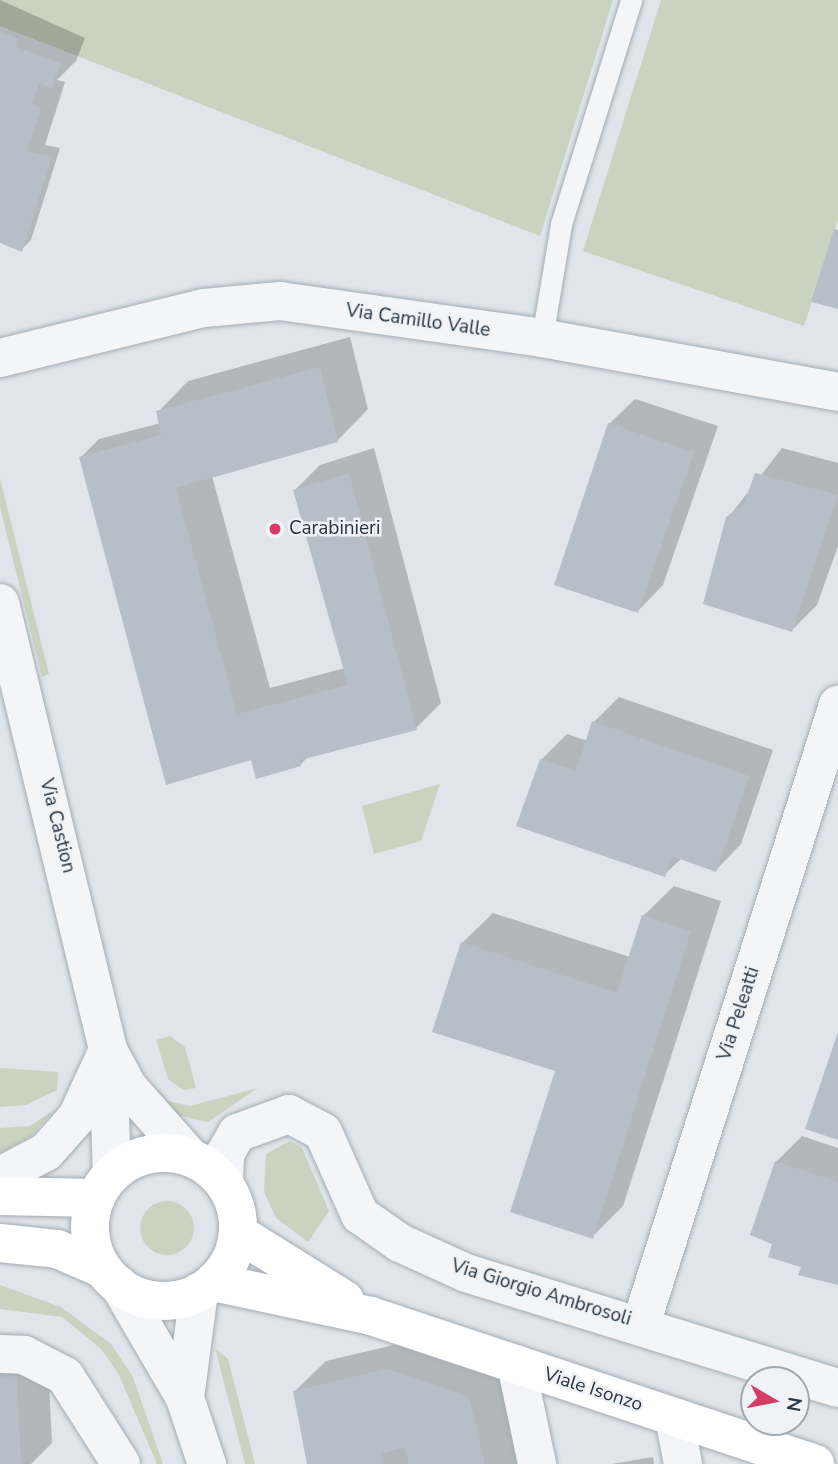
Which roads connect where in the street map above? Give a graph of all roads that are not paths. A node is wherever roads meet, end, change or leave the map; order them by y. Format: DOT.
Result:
graph roads {
  1 [pos="631,0"];
  2 [pos="542,338"];
  3 [pos="0,358"];
  4 [pos="838,392"];
  5 [pos="0,603"];
  6 [pos="838,705"];
  7 [pos="108,1050"];
  8 [pos="189,1156"];
  9 [pos="0,1176"];
  10 [pos="224,1183"];
  11 [pos="104,1186"];
  12 [pos="0,1196"];
  13 [pos="238,1233"];
  14 [pos="0,1243"];
  15 [pos="111,1277"];
  16 [pos="206,1287"];
  17 [pos="371,1316"];
  18 [pos="641,1324"];
  19 [pos="0,1354"];
  20 [pos="516,1364"];
  21 [pos="838,1388"];
  22 [pos="185,1398"];
  23 [pos="674,1417"];
  24 [pos="121,1464"];
  25 [pos="207,1464"];
  26 [pos="537,1464"];
  27 [pos="683,1464"];
  28 [pos="815,1464"];
  1 -- 2 [label="lane"];
  2 -- 3 [label="street, Via Camillo Valle"];
  2 -- 4 [label="street, Via Camillo Valle"];
  5 -- 7 [label="street, Via Castion"];
  6 -- 18 [label="street, Via Peleatti"];
  7 -- 8 [label="street, Via Castion"];
  7 -- 9 [label="street"];
  7 -- 11 [label="street, Via Castion"];
  8 -- 10 [label="main road"];
  8 -- 11 [label="main road"];
  10 -- 13 [label="main road"];
  10 -- 18 [label="street, Via Giorgio Ambrosoli"];
  11 -- 12 [label="main road"];
  11 -- 15 [label="main road"];
  13 -- 16 [label="main road"];
  13 -- 17 [label="main road, Viale Isonzo"];
  14 -- 15 [label="main road, Viale Isonzo"];
  15 -- 16 [label="main road, Viale Isonzo"];
  15 -- 22 [label="street"];
  16 -- 17 [label="main road, Viale Isonzo"];
  16 -- 22 [label="street"];
  17 -- 20 [label="main road, Viale Isonzo"];
  18 -- 21 [label="street, Via Giorgio Ambrosoli"];
  19 -- 24 [label="street"];
  20 -- 23 [label="main road, Viale Isonzo"];
  20 -- 26 [label="street"];
  22 -- 25 [label="street"];
  23 -- 27 [label="street"];
  23 -- 28 [label="main road, Viale Isonzo"];
}
